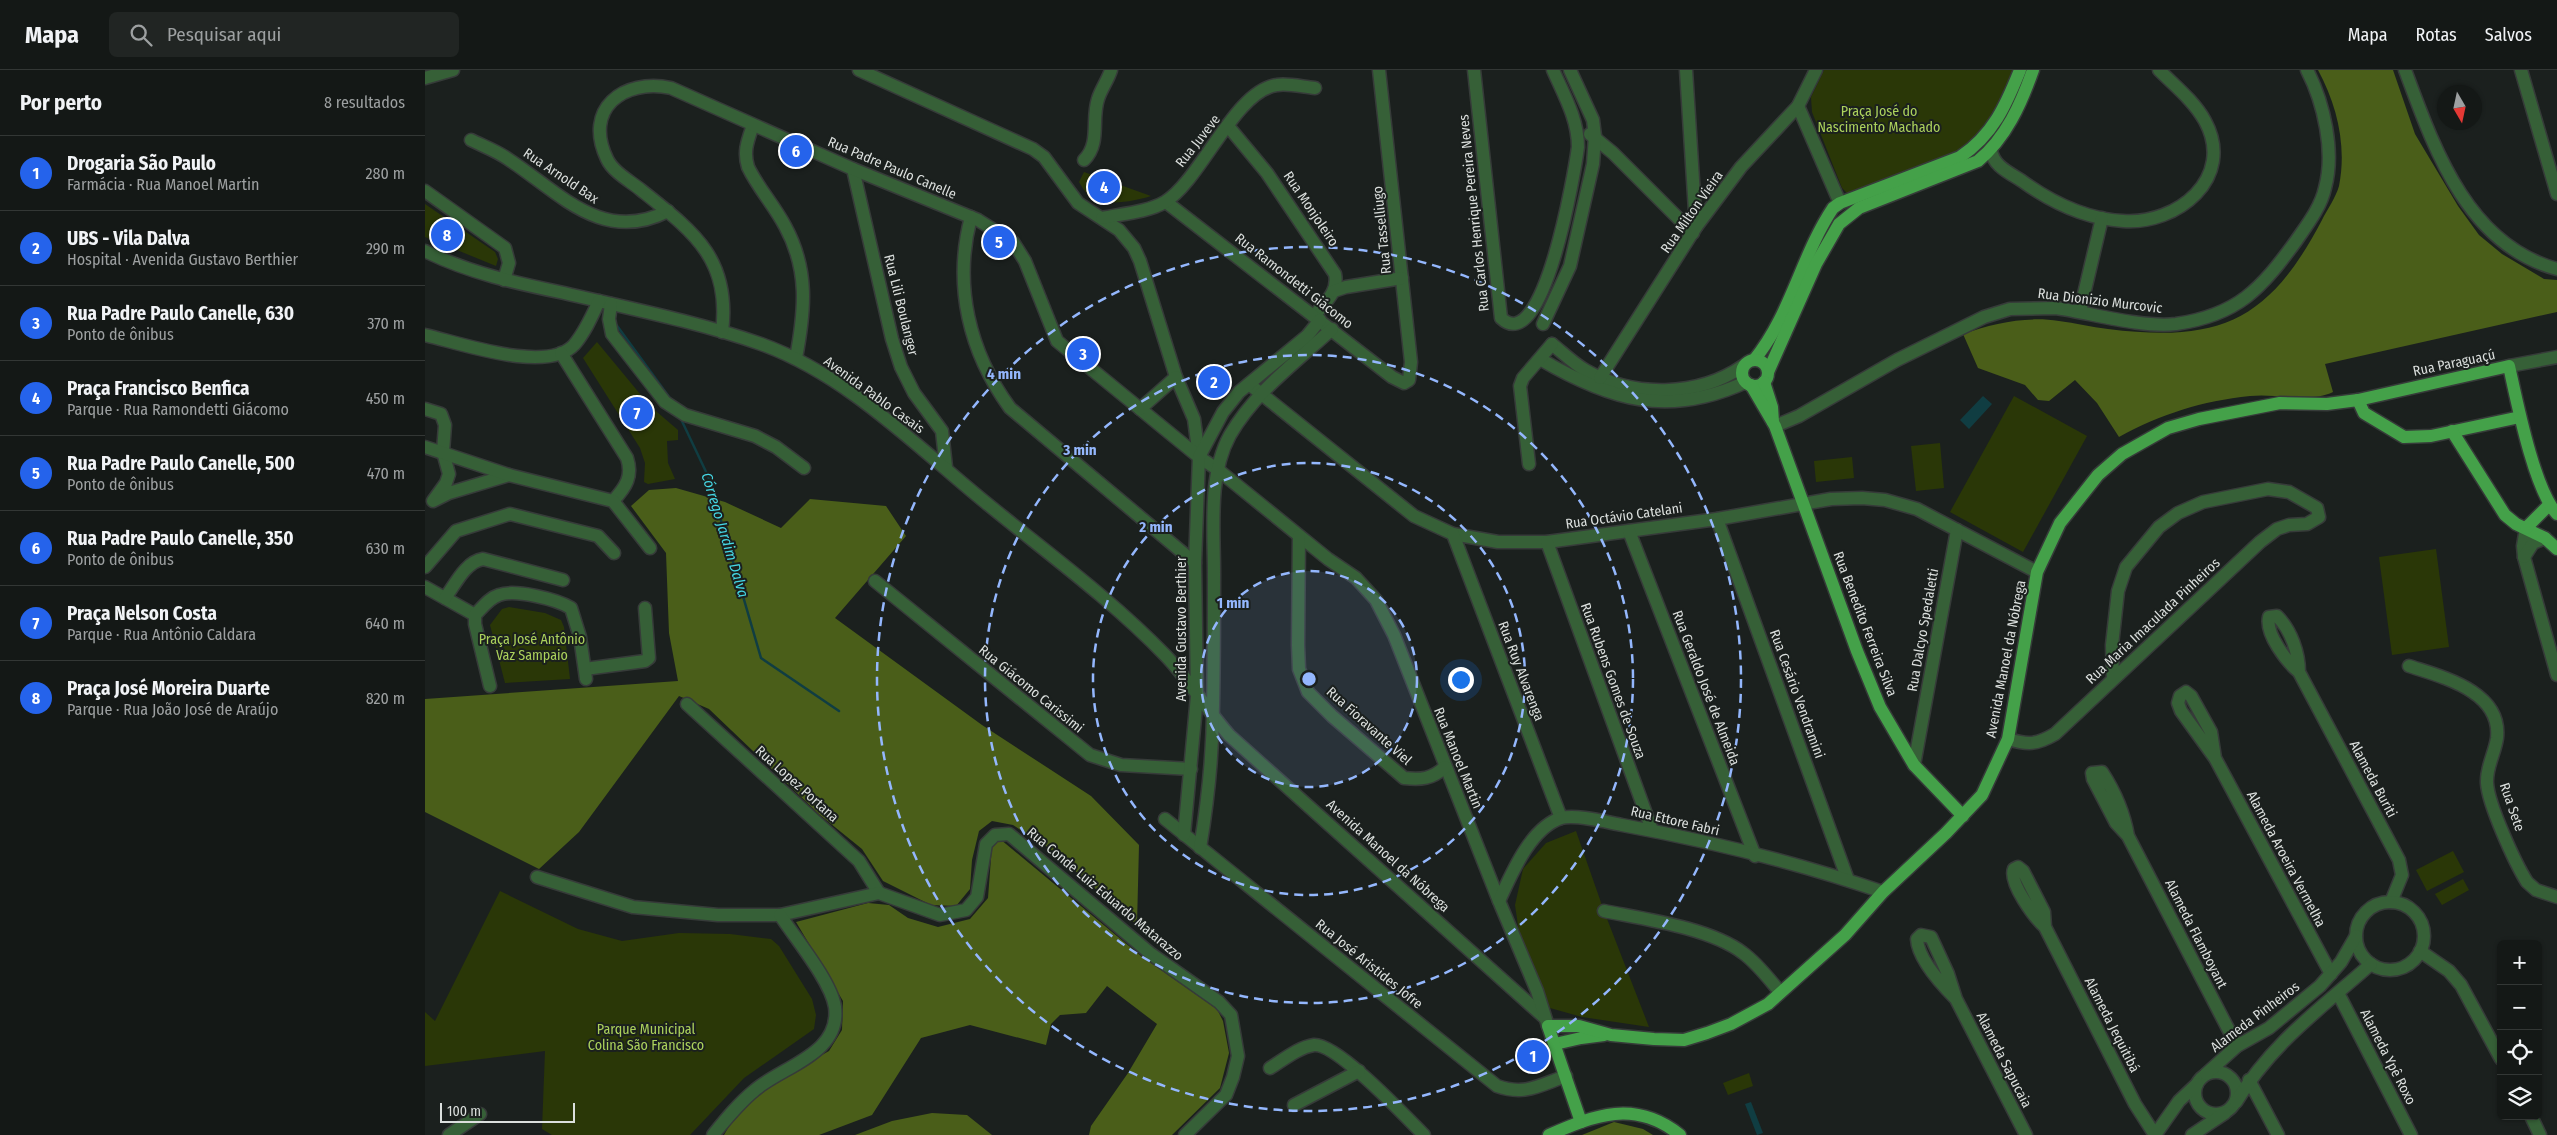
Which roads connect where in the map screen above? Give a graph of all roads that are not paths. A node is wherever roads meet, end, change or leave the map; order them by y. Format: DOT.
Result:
graph roads {
  1 [pos="453,70"];
  2 [pos="859,70"];
  3 [pos="1379,70"];
  4 [pos="1474,70"];
  5 [pos="1553,70"];
  6 [pos="1570,70"];
  7 [pos="1686,70"];
  8 [pos="1816,70"];
  9 [pos="2020,70"];
  10 [pos="2033,70"];
  11 [pos="2159,70"];
  12 [pos="2307,70"];
  13 [pos="2405,70"];
  14 [pos="2521,70"];
  15 [pos="1107,72"];
  16 [pos="425,78"];
  17 [pos="1315,88"];
  18 [pos="1798,106"];
  19 [pos="753,125"];
  20 [pos="1228,126"];
  21 [pos="1578,130"];
  22 [pos="1595,136"];
  23 [pos="471,140"];
  24 [pos="1991,150"];
  25 [pos="1084,160"];
  26 [pos="853,169"];
  27 [pos="425,192"];
  28 [pos="2557,194"];
  29 [pos="1166,202"];
  30 [pos="1840,203"];
  31 [pos="668,211"];
  32 [pos="971,217"];
  33 [pos="1102,218"];
  34 [pos="2102,218"];
  35 [pos="1694,230"];
  36 [pos="425,251"];
  37 [pos="2557,269"];
  38 [pos="1402,278"];
  39 [pos="504,280"];
  40 [pos="1335,291"];
  41 [pos="605,303"];
  42 [pos="2080,311"];
  43 [pos="1529,314"];
  44 [pos="1317,318"];
  45 [pos="1543,324"];
  46 [pos="1332,329"];
  47 [pos="722,332"];
  48 [pos="425,335"];
  49 [pos="1552,344"];
  50 [pos="561,354"];
  51 [pos="2557,357"];
  52 [pos="796,358"];
  53 [pos="1540,359"];
  54 [pos="1570,360"];
  55 [pos="1749,363"];
  56 [pos="2509,366"];
  57 [pos="1561,371"];
  58 [pos="1176,377"];
  59 [pos="1766,377"];
  60 [pos="1600,378"];
  61 [pos="1404,383"];
  62 [pos="1249,384"];
  63 [pos="1748,384"];
  64 [pos="1260,394"];
  65 [pos="2358,400"];
  66 [pos="425,409"];
  67 [pos="1140,409"];
  68 [pos="2520,417"];
  69 [pos="1774,424"];
  70 [pos="2453,431"];
  71 [pos="425,447"];
  72 [pos="443,452"];
  73 [pos="1199,457"];
  74 [pos="1529,464"];
  75 [pos="946,467"];
  76 [pos="804,468"];
  77 [pos="1217,469"];
  78 [pos="509,475"];
  79 [pos="613,501"];
  80 [pos="1804,503"];
  81 [pos="429,505"];
  82 [pos="2553,510"];
  83 [pos="1717,519"];
  84 [pos="2526,528"];
  85 [pos="1957,530"];
  86 [pos="1629,531"];
  87 [pos="1453,534"];
  88 [pos="1299,536"];
  89 [pos="2545,538"];
  90 [pos="1547,542"];
  91 [pos="650,548"];
  92 [pos="2557,549"];
  93 [pos="614,553"];
  94 [pos="2524,557"];
  95 [pos="1195,563"];
  96 [pos="425,568"];
  97 [pos="2037,572"];
  98 [pos="563,580"];
  99 [pos="875,581"];
  100 [pos="425,587"];
  101 [pos="445,598"];
  102 [pos="645,608"];
  103 [pos="475,615"];
  104 [pos="2409,666"];
  105 [pos="1195,667"];
  106 [pos="1179,670"];
  107 [pos="2299,672"];
  108 [pos="2557,674"];
  109 [pos="2113,679"];
  110 [pos="491,686"];
  111 [pos="1197,696"];
  112 [pos="687,704"];
  113 [pos="1213,716"];
  114 [pos="2008,739"];
  115 [pos="2215,758"];
  116 [pos="1914,765"];
  117 [pos="1445,767"];
  118 [pos="1191,769"];
  119 [pos="1963,816"];
  120 [pos="1561,818"];
  121 [pos="1165,819"];
  122 [pos="1652,830"];
  123 [pos="1184,835"];
  124 [pos="2129,836"];
  125 [pos="1201,848"];
  126 [pos="1755,856"];
  127 [pos="537,877"];
  128 [pos="1848,880"];
  129 [pos="1883,892"];
  130 [pos="879,893"];
  131 [pos="2557,897"];
  132 [pos="1499,902"];
  133 [pos="2391,902"];
  134 [pos="1604,911"];
  135 [pos="780,915"];
  136 [pos="2045,927"];
  137 [pos="2356,936"];
  138 [pos="2420,951"];
  139 [pos="2371,964"];
  140 [pos="1527,967"];
  141 [pos="2331,974"];
  142 [pos="1501,976"];
  143 [pos="1781,992"];
  144 [pos="2338,993"];
  145 [pos="1956,999"];
  146 [pos="1546,1022"];
  147 [pos="1611,1035"];
  148 [pos="1555,1044"];
  149 [pos="2237,1046"];
  150 [pos="2497,1052"];
  151 [pos="1270,1068"];
  152 [pos="1359,1071"];
  153 [pos="2206,1074"];
  154 [pos="1566,1076"];
  155 [pos="2249,1080"];
  156 [pos="2197,1084"];
  157 [pos="2236,1102"];
  158 [pos="1294,1105"];
  159 [pos="2226,1112"];
  160 [pos="480,1114"];
  161 [pos="2533,1120"];
  162 [pos="1581,1122"];
  163 [pos="449,1135"];
  164 [pos="713,1135"];
  165 [pos="1185,1135"];
  166 [pos="1424,1135"];
  167 [pos="1549,1135"];
  168 [pos="1680,1135"];
  169 [pos="2026,1135"];
  170 [pos="2155,1135"];
  171 [pos="2192,1135"];
  172 [pos="2279,1135"];
  173 [pos="2411,1135"];
  174 [pos="2540,1135"];
  1 -- 16 [label="street"];
  2 -- 33 [label="street"];
  3 -- 38 [label="street, Rua Tasselliugo"];
  4 -- 43 [label="street, Rua Carlos Henrique Pereira Neves"];
  5 -- 21 [label="street"];
  6 -- 22 [label="street"];
  7 -- 35 [label="street"];
  8 -- 18 [label="street, Rua Milton Vieira"];
  9 -- 30 [label="main road"];
  10 -- 24 [label="main road"];
  11 -- 34 [label="street"];
  12 -- 42 [label="street, Rua Dionizio Murcovic"];
  13 -- 37 [label="street"];
  14 -- 28 [label="street"];
  15 -- 25 [label="street"];
  17 -- 20 [label="street, Rua Juveve"];
  18 -- 30 [label="street"];
  18 -- 35 [label="street, Rua Milton Vieira"];
  19 -- 26 [label="street, Rua Padre Paulo Canelle"];
  19 -- 31 [label="street, Rua Padre Paulo Canelle"];
  19 -- 52 [label="street"];
  20 -- 29 [label="street, Rua Juveve"];
  20 -- 40 [label="street, Rua Monjoleiro"];
  21 -- 22 [label="street"];
  21 -- 43 [label="street"];
  22 -- 35 [label="street"];
  22 -- 45 [label="street"];
  23 -- 31 [label="street, Rua Arnold Bax"];
  24 -- 34 [label="street"];
  24 -- 59 [label="main road"];
  26 -- 32 [label="street, Rua Padre Paulo Canelle"];
  26 -- 75 [label="street, Rua Lili Boulanger"];
  27 -- 39 [label="street"];
  29 -- 33 [label="street, Rua Juveve"];
  29 -- 44 [label="street, Rua Ramondetti Giácomo"];
  30 -- 55 [label="main road"];
  31 -- 47 [label="street, Rua Padre Paulo Canelle"];
  32 -- 67 [label="street, Rua Padre Paulo Canelle"];
  32 -- 95 [label="street"];
  33 -- 58 [label="street"];
  34 -- 42 [label="street"];
  35 -- 60 [label="street, Rua Milton Vieira"];
  36 -- 39 [label="street, Avenida Pablo Casais"];
  38 -- 40 [label="street"];
  38 -- 61 [label="street, Rua Tasselliugo"];
  39 -- 41 [label="street, Avenida Pablo Casais"];
  40 -- 44 [label="street"];
  41 -- 47 [label="street, Avenida Pablo Casais"];
  41 -- 50 [label="street"];
  41 -- 76 [label="street"];
  42 -- 69 [label="street, Rua Dionizio Murcovic"];
  43 -- 45 [label="street"];
  44 -- 46 [label="street, Rua Ramondetti Giácomo"];
  44 -- 62 [label="street, Avenida Gustavo Berthier"];
  45 -- 49 [label="street"];
  46 -- 61 [label="street, Rua Ramondetti Giácomo"];
  46 -- 64 [label="street"];
  47 -- 52 [label="street, Avenida Pablo Casais"];
  48 -- 50 [label="street"];
  49 -- 53 [label="street"];
  49 -- 54 [label="street"];
  50 -- 79 [label="street"];
  51 -- 56 [label="street, Rua Paraguaçú"];
  52 -- 75 [label="street, Avenida Pablo Casais"];
  53 -- 57 [label="street"];
  53 -- 74 [label="street"];
  54 -- 57 [label="street"];
  54 -- 60 [label="street"];
  55 -- 59 [label="main road"];
  55 -- 60 [label="street"];
  55 -- 63 [label="main road, Rua Benedito Ferreira Silva"];
  56 -- 65 [label="main road, Rua Paraguaçú"];
  56 -- 68 [label="main road"];
  57 -- 63 [label="street"];
  58 -- 67 [label="street"];
  58 -- 73 [label="street"];
  59 -- 63 [label="main road"];
  59 -- 69 [label="main road, Rua Benedito Ferreira Silva"];
  62 -- 64 [label="street, Rua Octávio Catelani"];
  62 -- 73 [label="street, Avenida Gustavo Berthier"];
  63 -- 69 [label="main road, Rua Benedito Ferreira Silva"];
  64 -- 77 [label="street"];
  64 -- 87 [label="street, Rua Octávio Catelani"];
  65 -- 70 [label="main road"];
  65 -- 97 [label="main road, Avenida Manoel da Nóbrega"];
  66 -- 72 [label="street"];
  67 -- 73 [label="street, Rua Padre Paulo Canelle"];
  68 -- 70 [label="main road"];
  68 -- 82 [label="main road"];
  69 -- 80 [label="main road, Rua Benedito Ferreira Silva"];
  70 -- 84 [label="main road"];
  71 -- 72 [label="street"];
  72 -- 78 [label="street"];
  72 -- 81 [label="street"];
  73 -- 77 [label="street, Rua Padre Paulo Canelle"];
  73 -- 95 [label="street, Avenida Gustavo Berthier"];
  75 -- 106 [label="street, Avenida Pablo Casais"];
  77 -- 88 [label="street, Rua Manoel Martin"];
  77 -- 113 [label="street"];
  78 -- 79 [label="street"];
  78 -- 81 [label="street"];
  79 -- 91 [label="street"];
  80 -- 83 [label="street, Rua Octávio Catelani"];
  80 -- 85 [label="street, Rua Octávio Catelani"];
  80 -- 116 [label="main road, Rua Benedito Ferreira Silva"];
  82 -- 84 [label="main road"];
  83 -- 86 [label="street, Rua Octávio Catelani"];
  83 -- 128 [label="street, Rua Cesário Vendramini"];
  84 -- 89 [label="main road"];
  84 -- 94 [label="street"];
  85 -- 97 [label="street, Rua Octávio Catelani"];
  85 -- 116 [label="street, Rua Dalcyo Spedaletti"];
  86 -- 90 [label="street, Rua Octávio Catelani"];
  86 -- 126 [label="street, Rua Geraldo José de Almeida"];
  87 -- 90 [label="street, Rua Octávio Catelani"];
  87 -- 120 [label="street, Rua Ruy Alvarenga"];
  88 -- 117 [label="street, Rua Manoel Martin"];
  88 -- 117 [label="street, Rua Fioravante Viel"];
  89 -- 92 [label="main road"];
  89 -- 94 [label="street"];
  90 -- 122 [label="street, Rua Rubens Gomes de Souza"];
  93 -- 96 [label="street"];
  94 -- 108 [label="street"];
  95 -- 105 [label="street, Avenida Gustavo Berthier"];
  97 -- 114 [label="main road, Avenida Manoel da Nóbrega"];
  98 -- 101 [label="street"];
  99 -- 118 [label="street, Rua Giácomo Carissimi"];
  100 -- 101 [label="street"];
  101 -- 103 [label="street"];
  102 -- 103 [label="street"];
  103 -- 110 [label="street"];
  104 -- 131 [label="street, Rua Sete"];
  105 -- 106 [label="street"];
  105 -- 111 [label="street, Avenida Gustavo Berthier"];
  106 -- 111 [label="street, Avenida Pablo Casais"];
  107 -- 133 [label="street, Alameda Buriti"];
  109 -- 109 [label="street, Rua Maria Imaculada Pinheiros"];
  109 -- 114 [label="street, Rua Maria Imaculada Pinheiros"];
  111 -- 113 [label="street, Avenida Manoel da Nóbrega"];
  111 -- 118 [label="street, Avenida Gustavo Berthier"];
  112 -- 130 [label="street, Rua Lopez Portana"];
  113 -- 125 [label="street"];
  113 -- 142 [label="street, Avenida Manoel da Nóbrega"];
  114 -- 119 [label="main road, Avenida Manoel da Nóbrega"];
  115 -- 141 [label="street, Alameda Aroeira Vermelha"];
  116 -- 119 [label="main road, Rua Benedito Ferreira Silva"];
  117 -- 132 [label="street, Rua Manoel Martin"];
  118 -- 123 [label="street, Avenida Gustavo Berthier"];
  119 -- 129 [label="main road, Avenida Manoel da Nóbrega"];
  120 -- 122 [label="street, Rua Ettore Fabri"];
  120 -- 132 [label="street"];
  121 -- 123 [label="street, Rua José Aristides Jofre"];
  122 -- 126 [label="street, Rua Ettore Fabri"];
  123 -- 125 [label="street, Rua José Aristides Jofre"];
  124 -- 149 [label="street, Alameda Flamboyant"];
  125 -- 154 [label="street, Rua José Aristides Jofre"];
  126 -- 128 [label="street, Rua Ettore Fabri"];
  127 -- 135 [label="street"];
  128 -- 129 [label="street, Rua Ettore Fabri"];
  129 -- 143 [label="main road, Avenida Manoel da Nóbrega"];
  130 -- 135 [label="street"];
  130 -- 165 [label="street, Rua Conde Luiz Eduardo Matarazzo"];
  132 -- 140 [label="street, Rua Manoel Martin"];
  133 -- 137 [label="street"];
  133 -- 138 [label="street"];
  134 -- 143 [label="street"];
  135 -- 164 [label="street"];
  136 -- 170 [label="street, Alameda Jequitibá"];
  137 -- 139 [label="street"];
  137 -- 141 [label="street, Alameda Pinheiros"];
  138 -- 139 [label="street"];
  138 -- 150 [label="street"];
  139 -- 144 [label="street"];
  140 -- 142 [label="street"];
  140 -- 146 [label="street, Rua Manoel Martin"];
  141 -- 149 [label="street, Alameda Pinheiros"];
  142 -- 146 [label="street, Avenida Manoel da Nóbrega"];
  143 -- 147 [label="main road, Avenida Manoel da Nóbrega"];
  144 -- 155 [label="street"];
  144 -- 173 [label="street, Alameda Ypê Roxo"];
  145 -- 169 [label="street, Alameda Sapucaia"];
  146 -- 147 [label="main road, Avenida Manoel da Nóbrega"];
  146 -- 148 [label="main road, Rua Manoel Martin"];
  147 -- 148 [label="main road, Avenida Manoel da Nóbrega"];
  148 -- 154 [label="main road, Rua Manoel Martin"];
  149 -- 153 [label="street, Alameda Pinheiros"];
  151 -- 152 [label="street"];
  152 -- 158 [label="street"];
  152 -- 166 [label="street"];
  153 -- 156 [label="street"];
  153 -- 157 [label="street"];
  154 -- 162 [label="main road, Rua Manoel Martin"];
  155 -- 157 [label="street"];
  155 -- 172 [label="street"];
  156 -- 159 [label="street"];
  156 -- 170 [label="street"];
  157 -- 159 [label="street"];
  159 -- 171 [label="street"];
  160 -- 163 [label="street"];
  161 -- 174 [label="street"];
  162 -- 167 [label="main road"];
  162 -- 168 [label="main road"];
}
